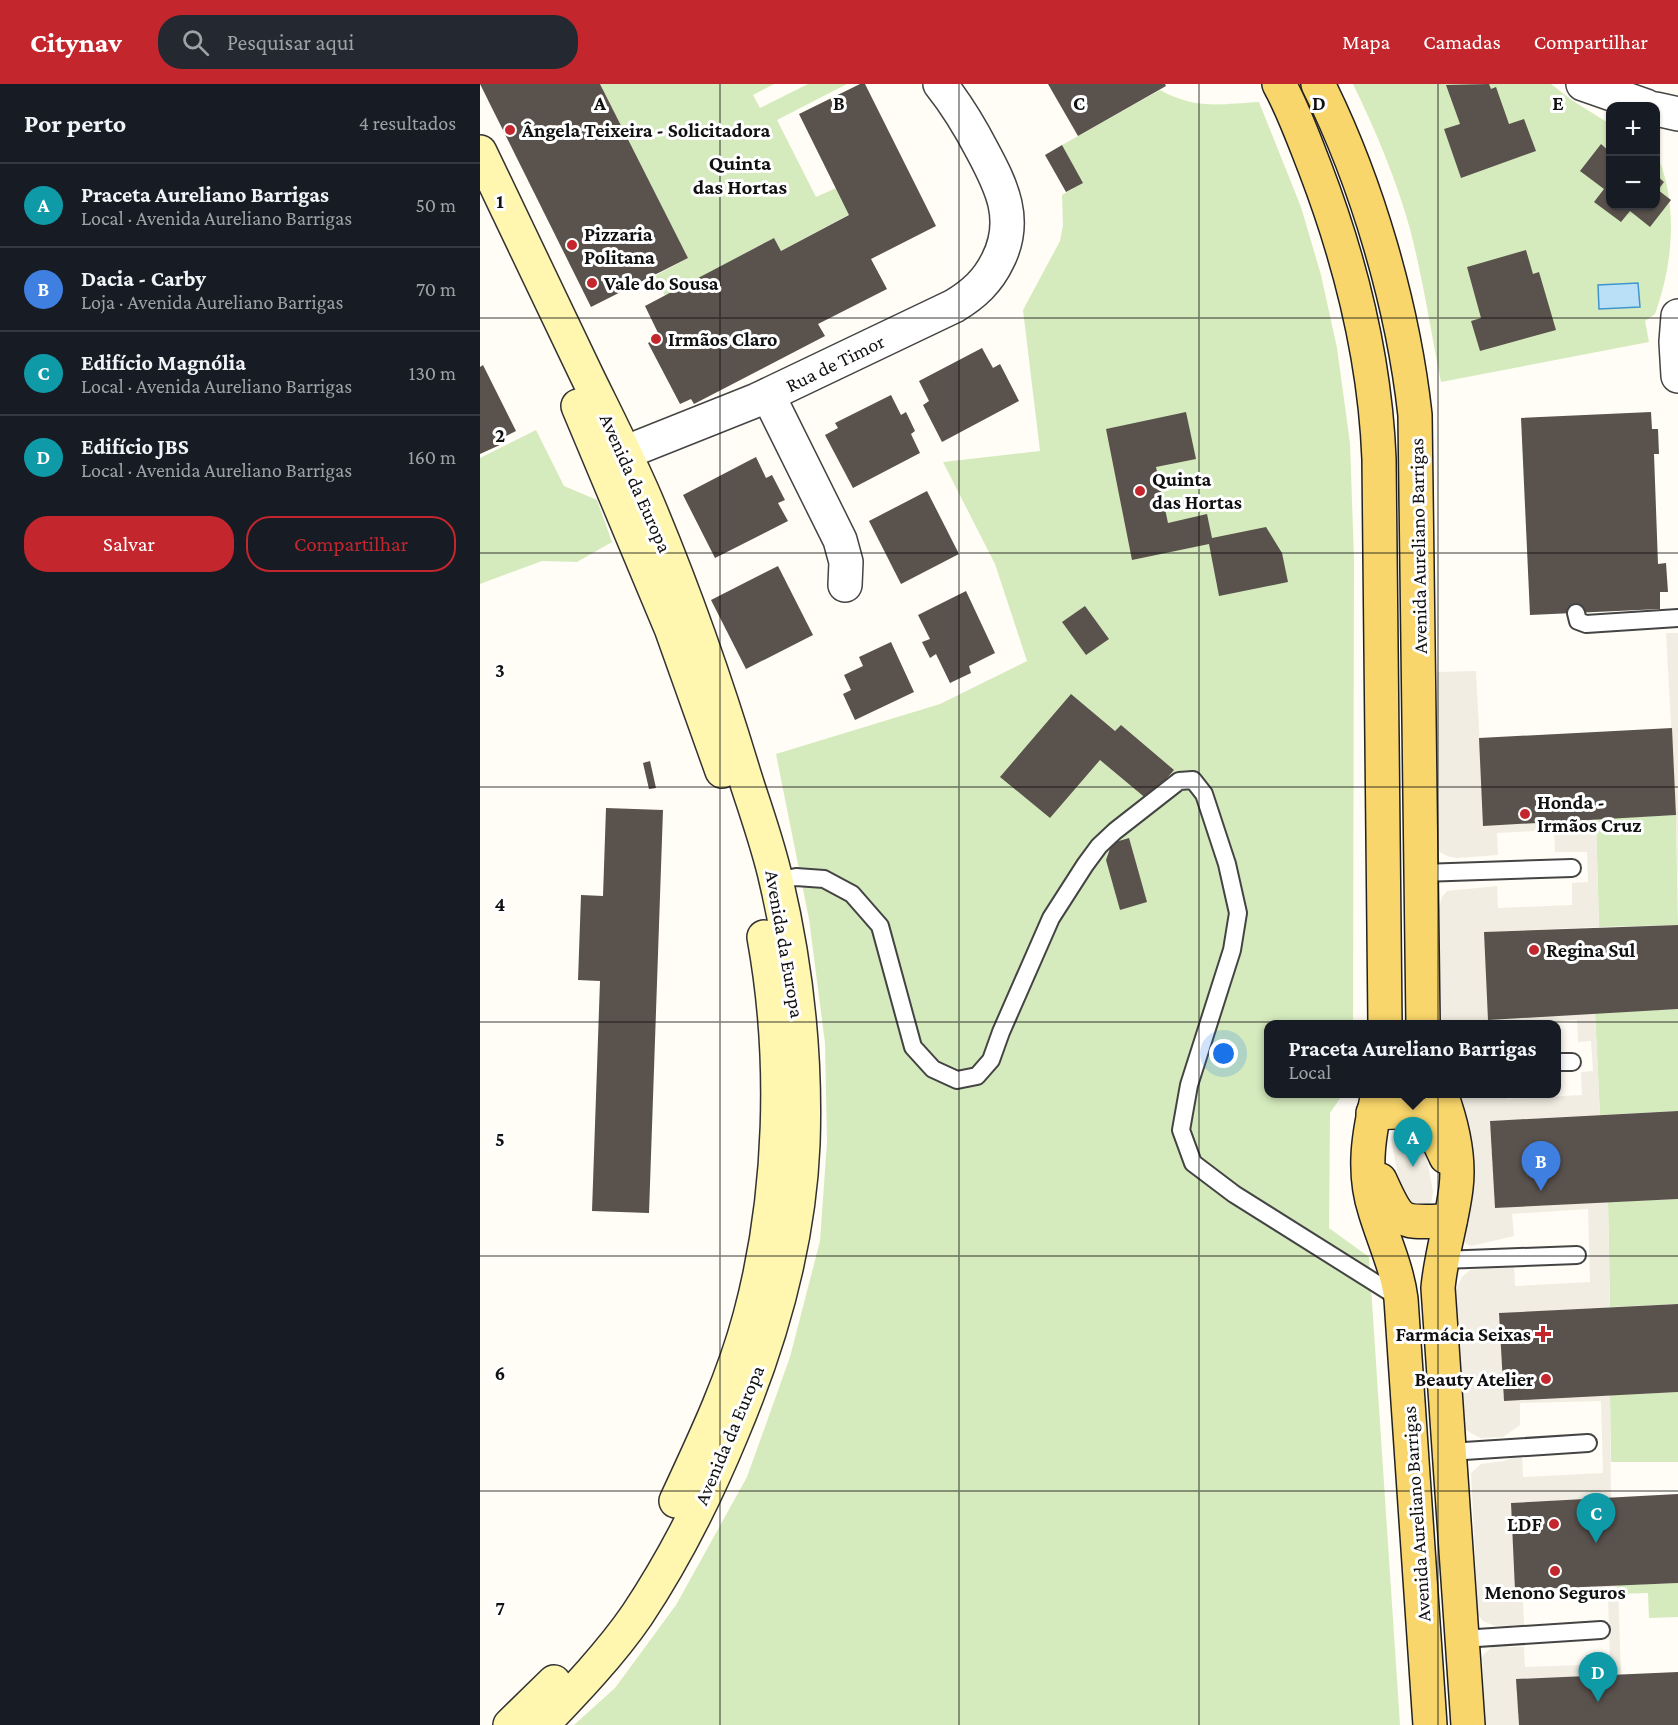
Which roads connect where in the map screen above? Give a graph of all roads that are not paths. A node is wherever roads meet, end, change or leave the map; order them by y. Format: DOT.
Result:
graph roads {
  1 [pos="940,84"];
  2 [pos="1317,84"];
  3 [pos="1583,84"];
  4 [pos="1277,85"];
  5 [pos="1635,102"];
  6 [pos="1660,110"];
  7 [pos="1678,114"];
  8 [pos="480,152"];
  9 [pos="480,195"];
  10 [pos="1678,316"];
  11 [pos="1678,376"];
  12 [pos="768,395"];
  13 [pos="624,453"];
  14 [pos="845,585"];
  15 [pos="1576,613"];
  16 [pos="1678,618"];
  17 [pos="1572,868"];
  18 [pos="1421,873"];
  19 [pos="776,881"];
  20 [pos="1385,1020"];
  21 [pos="1423,1020"];
  22 [pos="1442,1098"];
  23 [pos="1375,1103"];
  24 [pos="1367,1151"];
  25 [pos="1456,1180"];
  26 [pos="1449,1221"];
  27 [pos="1577,1255"];
  28 [pos="1441,1260"];
  29 [pos="1401,1299"];
  30 [pos="1588,1443"];
  31 [pos="1449,1452"];
  32 [pos="1601,1630"];
  33 [pos="1462,1639"];
  34 [pos="510,1725"];
  35 [pos="542,1725"];
  36 [pos="1430,1725"];
  37 [pos="1468,1725"];
  1 -- 12 [label="street, Rua de Timor"];
  2 -- 18 [label="main road, Avenida Aureliano Barrigas"];
  3 -- 5 [label="street"];
  4 -- 20 [label="main road, Avenida Aureliano Barrigas"];
  6 -- 7 [label="street"];
  8 -- 13 [label="main road, Avenida da Europa"];
  9 -- 34 [label="main road, Avenida da Europa"];
  10 -- 11 [label="street"];
  12 -- 13 [label="street, Rua de Timor"];
  12 -- 14 [label="street"];
  13 -- 19 [label="main road, Avenida da Europa"];
  15 -- 16 [label="lane"];
  17 -- 18 [label="lane"];
  18 -- 21 [label="main road, Avenida Aureliano Barrigas"];
  19 -- 29 [label="lane"];
  19 -- 35 [label="main road, Avenida da Europa"];
  22 -- 25 [label="main road, Avenida Aureliano Barrigas"];
  23 -- 24 [label="main road, Avenida Aureliano Barrigas"];
  23 -- 25 [label="main road"];
  24 -- 26 [label="main road"];
  24 -- 29 [label="main road, Avenida Aureliano Barrigas"];
  25 -- 26 [label="main road, Avenida Aureliano Barrigas"];
  26 -- 28 [label="main road, Avenida Aureliano Barrigas"];
  27 -- 28 [label="lane"];
  28 -- 31 [label="main road, Avenida Aureliano Barrigas"];
  29 -- 36 [label="main road, Avenida Aureliano Barrigas"];
  30 -- 31 [label="lane"];
  31 -- 33 [label="main road, Avenida Aureliano Barrigas"];
  32 -- 33 [label="lane"];
  33 -- 37 [label="main road, Avenida Aureliano Barrigas"];
}
